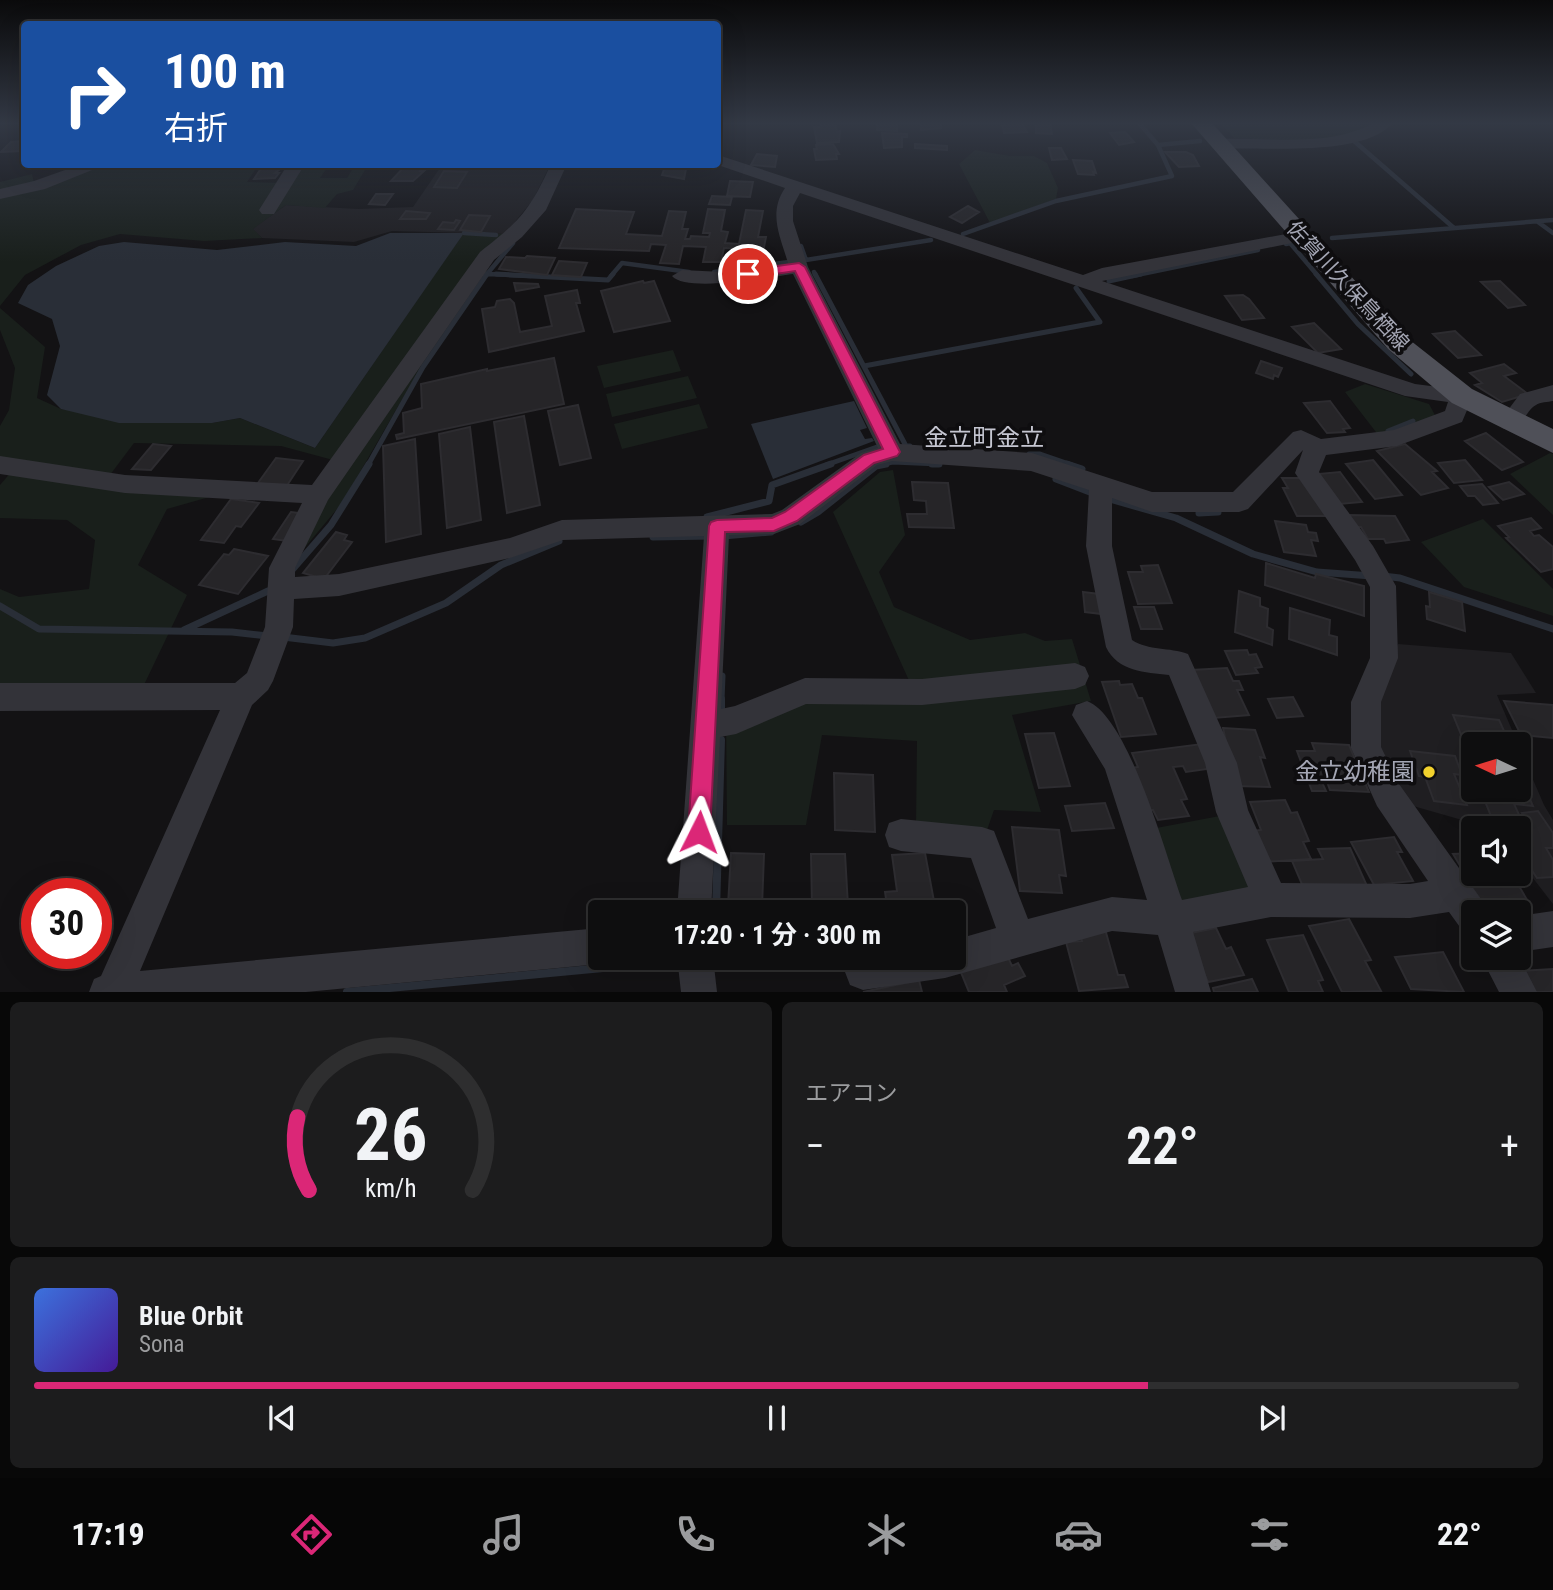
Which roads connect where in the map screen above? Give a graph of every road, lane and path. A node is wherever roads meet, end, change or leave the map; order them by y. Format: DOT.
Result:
graph roads {
  1 [pos="84,169"];
  2 [pos="295,169"];
  3 [pos="557,169"];
  4 [pos="746,169"];
  5 [pos="1243,169"];
  6 [pos="797,186"];
  7 [pos="0,194"];
  8 [pos="268,210"];
  9 [pos="1302,236"];
  10 [pos="799,267"];
  11 [pos="682,276"];
  12 [pos="1084,281"];
  13 [pos="1553,393"];
  14 [pos="1462,396"];
  15 [pos="1510,422"];
  16 [pos="1553,442"];
  17 [pos="1318,447"];
  18 [pos="892,452"];
  19 [pos="0,465"];
  20 [pos="318,495"];
  21 [pos="1099,495"];
  22 [pos="716,538"];
  23 [pos="282,589"];
  24 [pos="1075,676"];
  25 [pos="241,696"];
  26 [pos="0,697"];
  27 [pos="1087,715"];
  28 [pos="705,726"];
  29 [pos="901,835"];
  30 [pos="695,900"];
  31 [pos="1271,900"];
  32 [pos="1461,900"];
  33 [pos="1461,906"];
  34 [pos="1171,919"];
  35 [pos="1553,929"];
  36 [pos="1531,932"];
  37 [pos="1018,939"];
  38 [pos="588,947"];
  39 [pos="696,970"];
  40 [pos="1506,970"];
  41 [pos="863,972"];
  42 [pos="113,991"];
  43 [pos="107,992"];
  44 [pos="699,992"];
  45 [pos="1193,992"];
  46 [pos="1519,992"];
  1 -- 7 [label="street"];
  2 -- 8 [label="street"];
  3 -- 20 [label="street"];
  4 -- 6 [label="street"];
  5 -- 9 [label="main road, 佐賀川久保鳥栖線"];
  6 -- 10 [label="street"];
  6 -- 12 [label="street"];
  9 -- 12 [label="street"];
  9 -- 14 [label="main road, 佐賀川久保鳥栖線"];
  10 -- 11 [label="street"];
  10 -- 18 [label="street"];
  12 -- 14 [label="street"];
  13 -- 15 [label="street"];
  14 -- 15 [label="main road, 佐賀川久保鳥栖線"];
  14 -- 17 [label="street"];
  15 -- 16 [label="main road, 佐賀川久保鳥栖線"];
  17 -- 21 [label="street"];
  17 -- 32 [label="street"];
  18 -- 21 [label="street"];
  18 -- 22 [label="street"];
  19 -- 20 [label="street"];
  20 -- 23 [label="street"];
  21 -- 31 [label="street"];
  22 -- 23 [label="street"];
  22 -- 28 [label="street"];
  23 -- 25 [label="street"];
  24 -- 28 [label="street"];
  25 -- 26 [label="street"];
  25 -- 42 [label="street"];
  27 -- 34 [label="street"];
  28 -- 30 [label="street"];
  29 -- 37 [label="street"];
  31 -- 33 [label="street"];
  31 -- 34 [label="street"];
  34 -- 37 [label="street"];
  34 -- 45 [label="street"];
  35 -- 36 [label="street"];
  37 -- 41 [label="street"];
  38 -- 42 [label="street"];
  39 -- 44 [label="street"];
  40 -- 46 [label="street"];
  42 -- 43 [label="street"];
}
